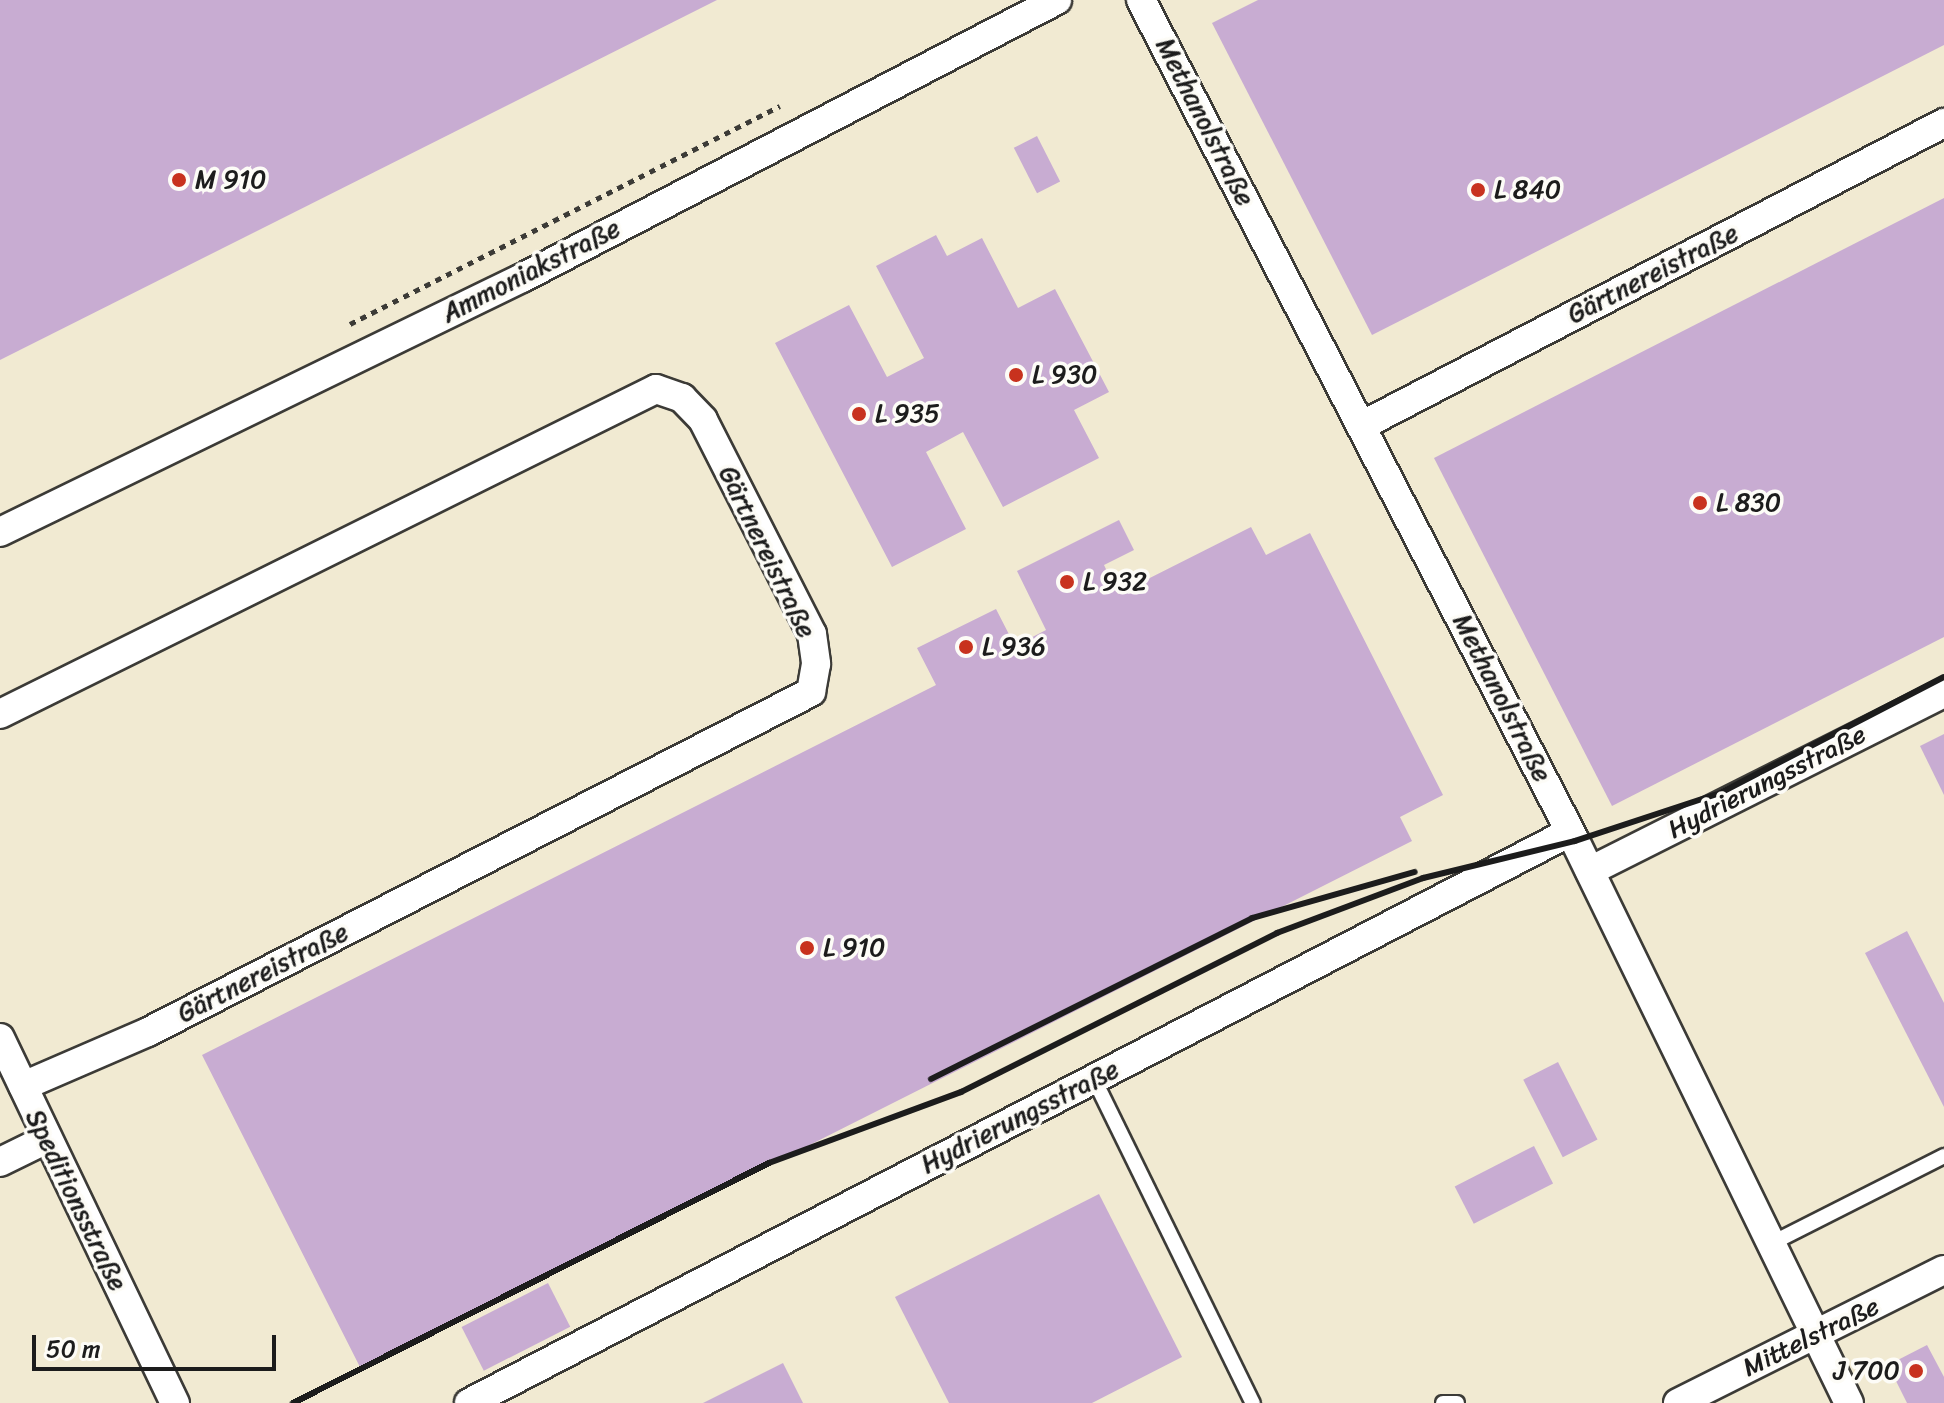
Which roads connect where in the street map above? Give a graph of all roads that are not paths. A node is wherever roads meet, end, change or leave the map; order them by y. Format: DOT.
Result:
graph roads {
  1 [pos="1057,0"];
  2 [pos="1141,0"];
  3 [pos="1944,123"];
  4 [pos="1363,425"];
  5 [pos="0,532"];
  6 [pos="1944,693"];
  7 [pos="0,714"];
  8 [pos="1570,832"];
  9 [pos="1590,871"];
  10 [pos="0,1038"];
  11 [pos="1094,1079"];
  12 [pos="23,1086"];
  13 [pos="45,1140"];
  14 [pos="1944,1156"];
  15 [pos="0,1162"];
  16 [pos="1772,1243"];
  17 [pos="1944,1270"];
  18 [pos="1817,1336"];
  19 [pos="477,1401"];
  20 [pos="175,1403"];
  21 [pos="1253,1403"];
  22 [pos="1443,1403"];
  23 [pos="1457,1403"];
  24 [pos="1678,1403"];
  25 [pos="1849,1403"];
  1 -- 5 [label="street, Ammoniakstraße"];
  2 -- 4 [label="street, Methanolstraße"];
  3 -- 4 [label="street, Gärtnereistraße"];
  4 -- 8 [label="street, Methanolstraße"];
  6 -- 9 [label="street, Hydrierungsstraße"];
  7 -- 12 [label="street, Gärtnereistraße"];
  8 -- 9 [label="street, Methanolstraße"];
  8 -- 11 [label="street, Hydrierungsstraße"];
  9 -- 16 [label="street, Methanolstraße"];
  10 -- 12 [label="street, Speditionsstraße"];
  11 -- 19 [label="street, Hydrierungsstraße"];
  11 -- 21 [label="lane"];
  12 -- 13 [label="street, Speditionsstraße"];
  13 -- 15 [label="street"];
  13 -- 20 [label="street, Speditionsstraße"];
  14 -- 16 [label="lane"];
  16 -- 18 [label="street, Methanolstraße"];
  17 -- 18 [label="street, Mittelstraße"];
  18 -- 24 [label="street, Mittelstraße"];
  18 -- 25 [label="street, Methanolstraße"];
  22 -- 23 [label="lane"];
}
